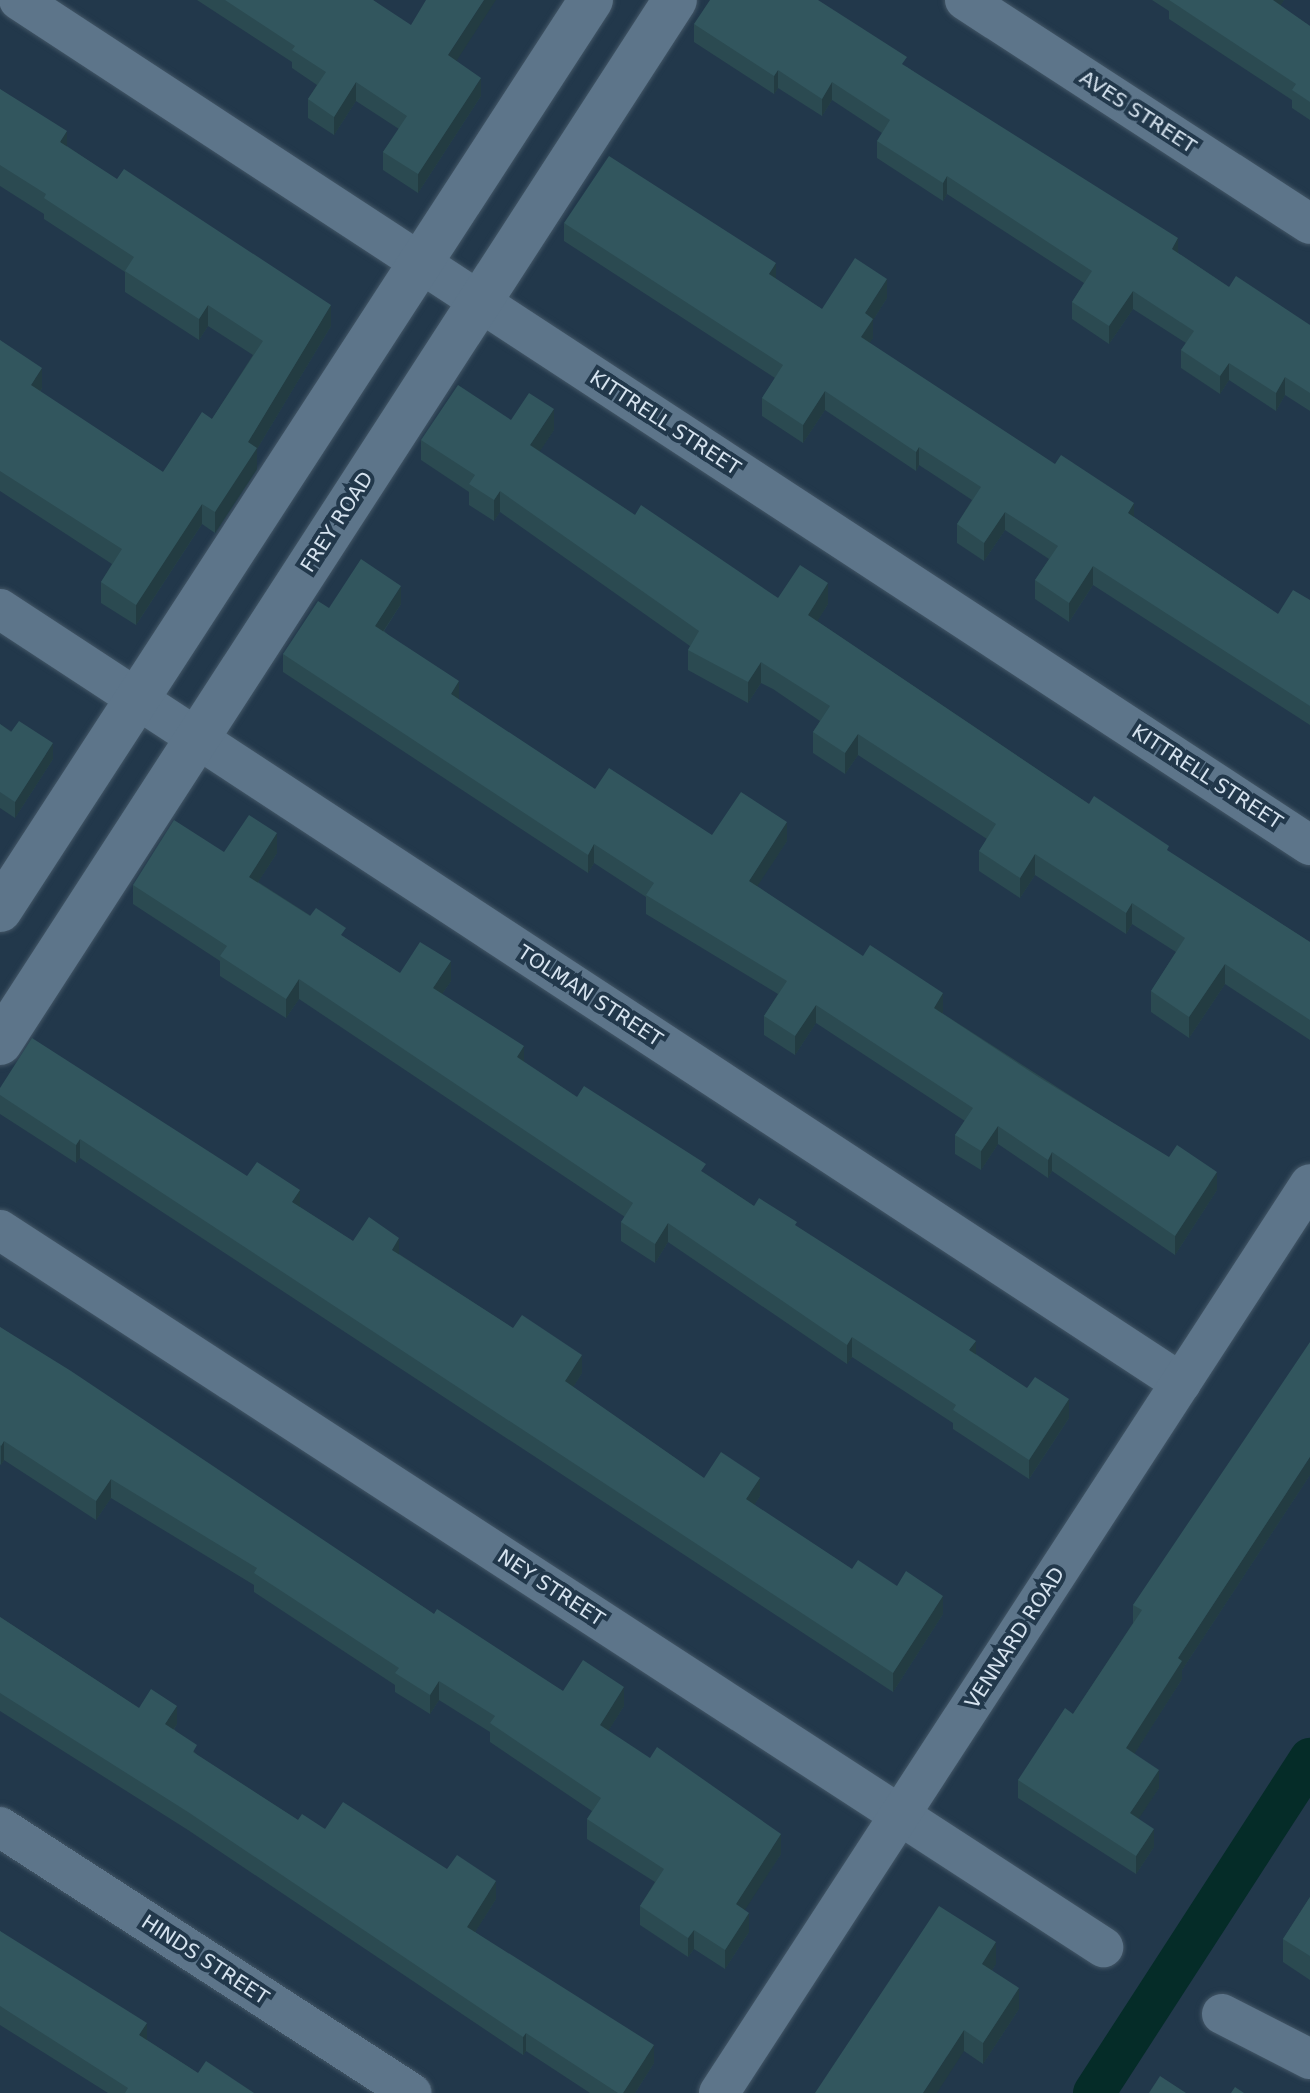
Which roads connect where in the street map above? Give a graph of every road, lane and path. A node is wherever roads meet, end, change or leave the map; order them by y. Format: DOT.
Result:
graph roads {
  1 [pos="19,0"];
  2 [pos="591,0"];
  3 [pos="675,0"];
  4 [pos="965,0"];
  5 [pos="1310,224"];
  6 [pos="421,263"];
  7 [pos="480,302"];
  8 [pos="0,609"];
  9 [pos="137,699"];
  10 [pos="197,739"];
  11 [pos="1310,845"];
  12 [pos="0,910"];
  13 [pos="0,1043"];
  14 [pos="1310,1184"];
  15 [pos="0,1230"];
  16 [pos="1181,1383"];
  17 [pos="900,1815"];
  18 [pos="0,1827"];
  19 [pos="1103,1947"];
  20 [pos="1222,2014"];
  21 [pos="1310,2059"];
  22 [pos="411,2093"];
  23 [pos="719,2093"];
  1 -- 6 [label="street, KITTRELL STREET"];
  2 -- 6 [label="street"];
  3 -- 7 [label="street, FREY ROAD"];
  4 -- 5 [label="street, AVES STREET"];
  6 -- 7 [label="street, KITTRELL STREET"];
  6 -- 9 [label="street"];
  7 -- 10 [label="street, FREY ROAD"];
  7 -- 11 [label="street, KITTRELL STREET"];
  8 -- 9 [label="street, TOLMAN STREET"];
  9 -- 10 [label="street, TOLMAN STREET"];
  9 -- 12 [label="street"];
  10 -- 13 [label="street, FREY ROAD"];
  10 -- 16 [label="street, TOLMAN STREET"];
  14 -- 16 [label="street, VENNARD ROAD"];
  15 -- 17 [label="street, NEY STREET"];
  16 -- 17 [label="street, VENNARD ROAD"];
  17 -- 19 [label="street, NEY STREET"];
  17 -- 23 [label="street, VENNARD ROAD"];
  18 -- 22 [label="street, HINDS STREET"];
  20 -- 21 [label="street"];
}
